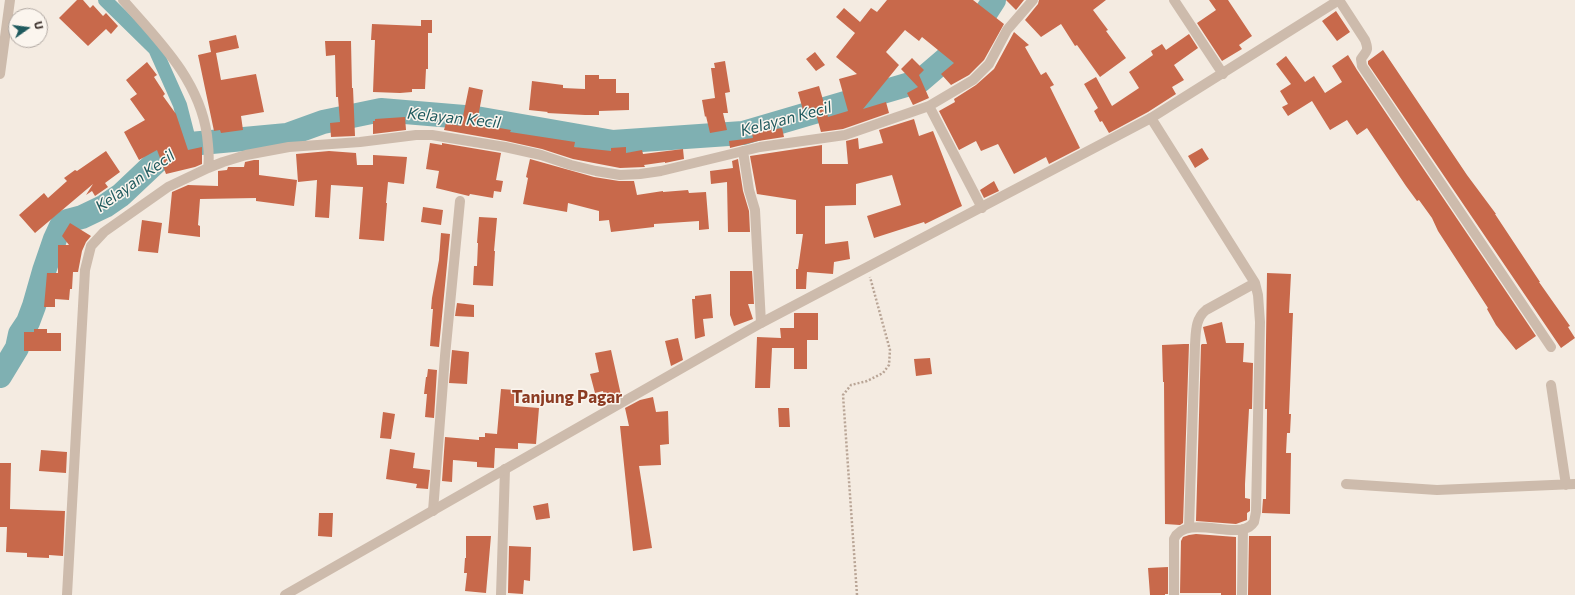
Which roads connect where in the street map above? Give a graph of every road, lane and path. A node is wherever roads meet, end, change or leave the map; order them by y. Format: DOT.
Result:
graph roads {
  1 [pos="10,0"];
  2 [pos="123,0"];
  3 [pos="1033,0"];
  4 [pos="1174,0"];
  5 [pos="1339,0"];
  6 [pos="4,21"];
  7 [pos="0,74"];
  8 [pos="1223,74"];
  9 [pos="929,106"];
  10 [pos="1151,118"];
  11 [pos="743,152"];
  12 [pos="209,163"];
  13 [pos="460,201"];
  14 [pos="982,208"];
  15 [pos="868,267"];
  16 [pos="1254,283"];
  17 [pos="761,323"];
  18 [pos="1551,347"];
  19 [pos="1550,385"];
  20 [pos="505,469"];
  21 [pos="1346,484"];
  22 [pos="1571,485"];
  23 [pos="433,510"];
  24 [pos="1190,528"];
  25 [pos="1243,530"];
  26 [pos="67,595"];
  27 [pos="285,595"];
  28 [pos="501,595"];
  29 [pos="857,595"];
  30 [pos="1174,595"];
  31 [pos="1242,595"];
  1 -- 6 [label="street"];
  2 -- 12 [label="street"];
  3 -- 9 [label="street"];
  4 -- 8 [label="street"];
  5 -- 8 [label="street"];
  5 -- 18 [label="street"];
  6 -- 7 [label="street"];
  8 -- 10 [label="street"];
  9 -- 11 [label="street"];
  9 -- 14 [label="street"];
  10 -- 14 [label="street"];
  10 -- 16 [label="street"];
  11 -- 12 [label="street"];
  11 -- 17 [label="street"];
  12 -- 26 [label="street"];
  13 -- 23 [label="street"];
  14 -- 15 [label="street"];
  15 -- 17 [label="street"];
  15 -- 29 [label="path"];
  16 -- 24 [label="street"];
  16 -- 25 [label="street"];
  17 -- 20 [label="street"];
  19 -- 22 [label="street"];
  20 -- 23 [label="street"];
  20 -- 28 [label="street"];
  21 -- 22 [label="street"];
  23 -- 27 [label="street"];
  24 -- 25 [label="street"];
  24 -- 30 [label="street"];
  25 -- 31 [label="street"];
}
